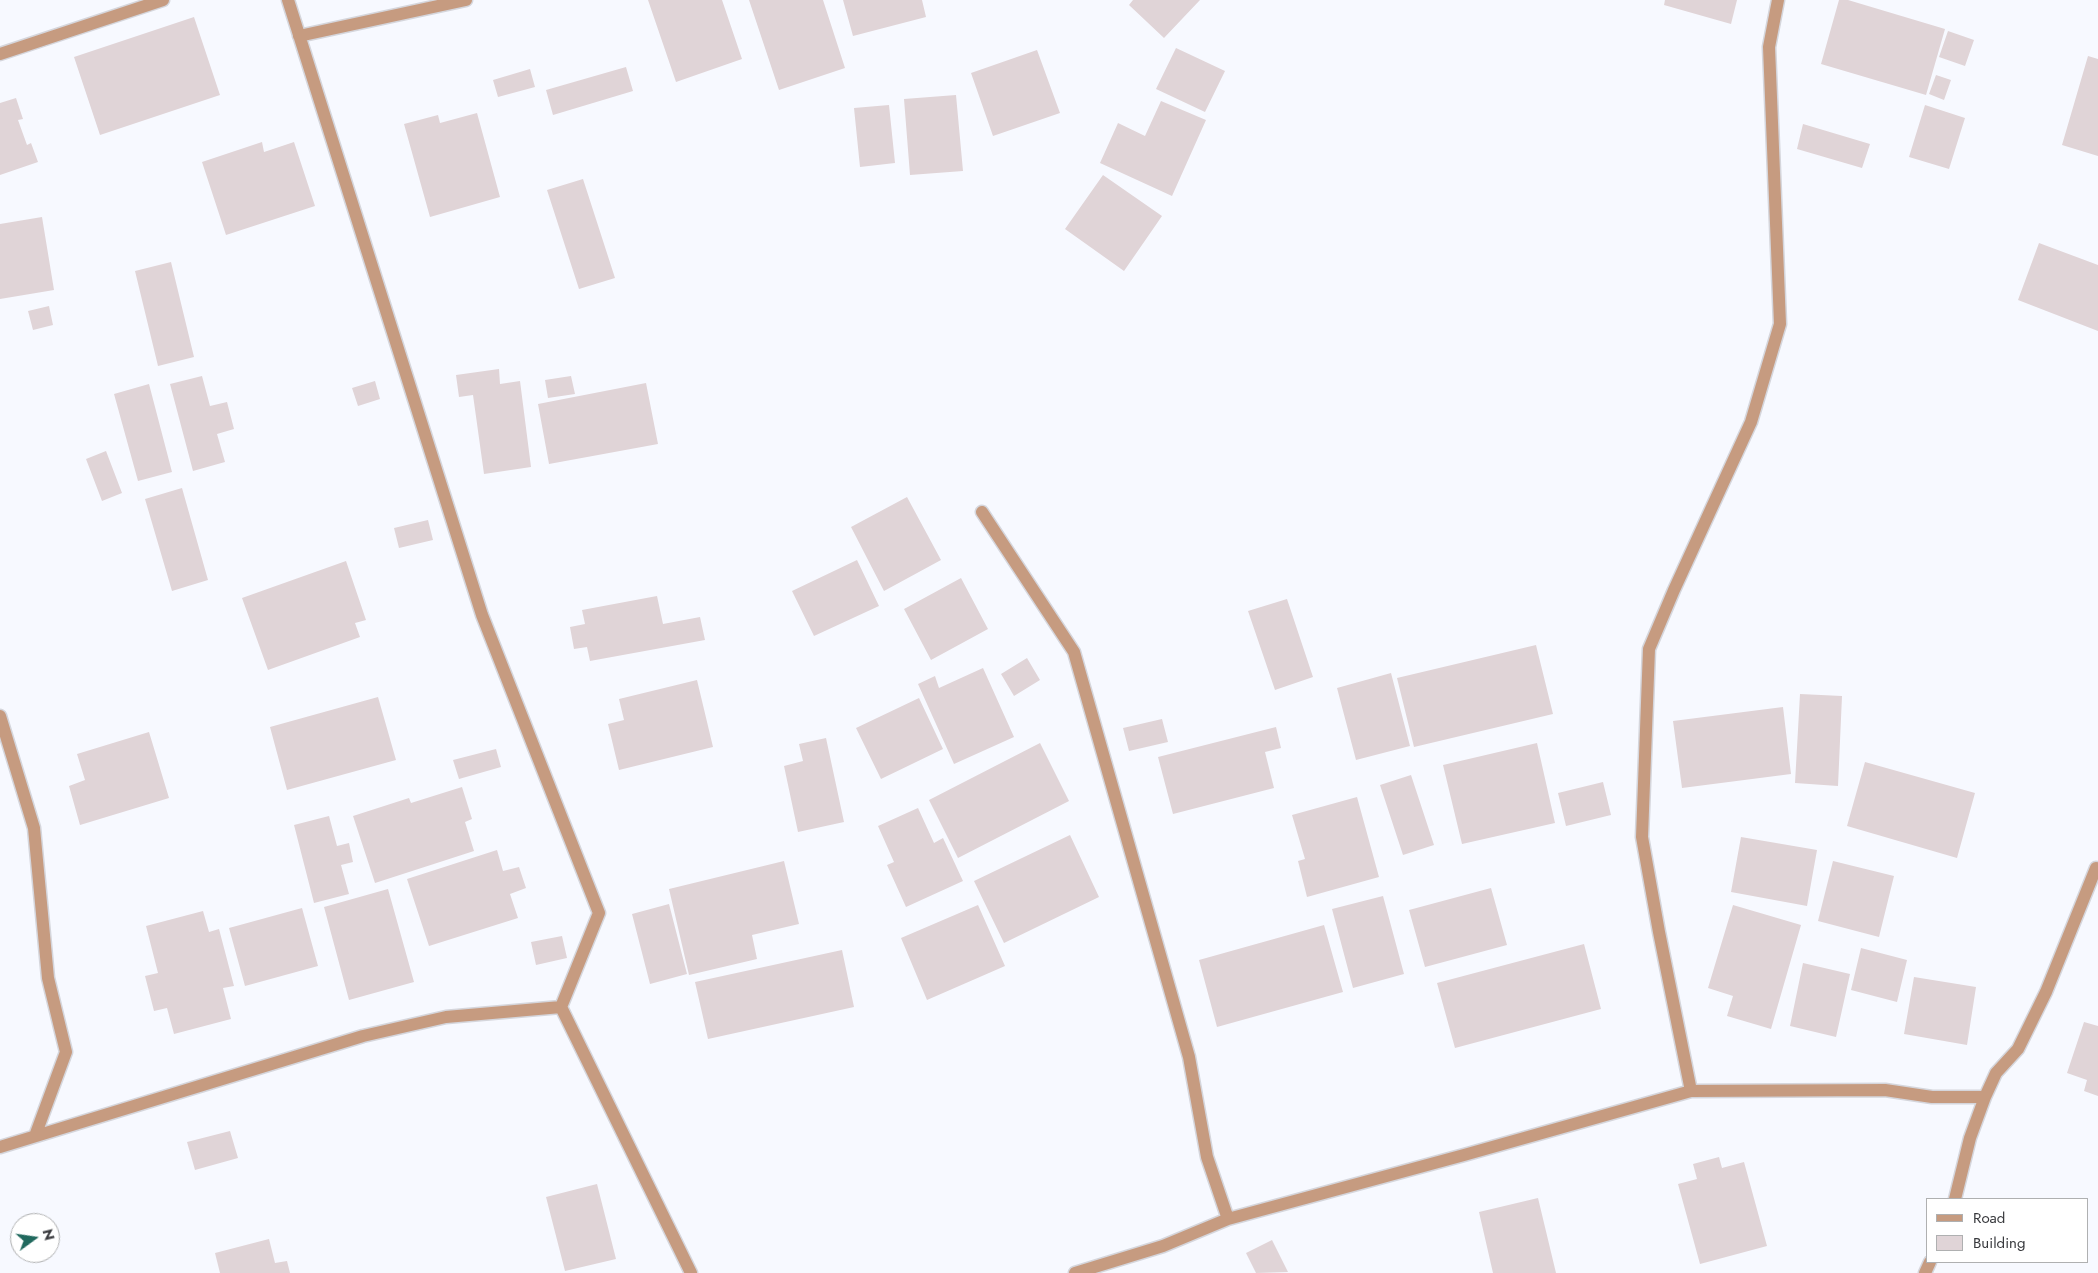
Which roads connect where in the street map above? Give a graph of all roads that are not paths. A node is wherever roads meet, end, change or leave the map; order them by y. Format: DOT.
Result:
graph roads {
  1 [pos="163,0"];
  2 [pos="288,0"];
  3 [pos="466,0"];
  4 [pos="1778,0"];
  5 [pos="300,36"];
  6 [pos="0,54"];
  7 [pos="982,512"];
  8 [pos="0,716"];
  9 [pos="2096,868"];
  10 [pos="561,1007"];
  11 [pos="1691,1091"];
  12 [pos="1985,1097"];
  13 [pos="35,1136"];
  14 [pos="0,1147"];
  15 [pos="1955,1198"];
  16 [pos="1228,1219"];
  17 [pos="691,1273"];
  18 [pos="1075,1273"];
  1 -- 6 [label="street"];
  2 -- 5 [label="street"];
  3 -- 5 [label="street"];
  4 -- 11 [label="street"];
  5 -- 10 [label="street"];
  7 -- 16 [label="street"];
  8 -- 13 [label="street"];
  9 -- 12 [label="street"];
  10 -- 13 [label="street"];
  10 -- 17 [label="street"];
  11 -- 12 [label="street"];
  11 -- 16 [label="street"];
  12 -- 15 [label="street"];
  13 -- 14 [label="street"];
  16 -- 18 [label="street"];
}
